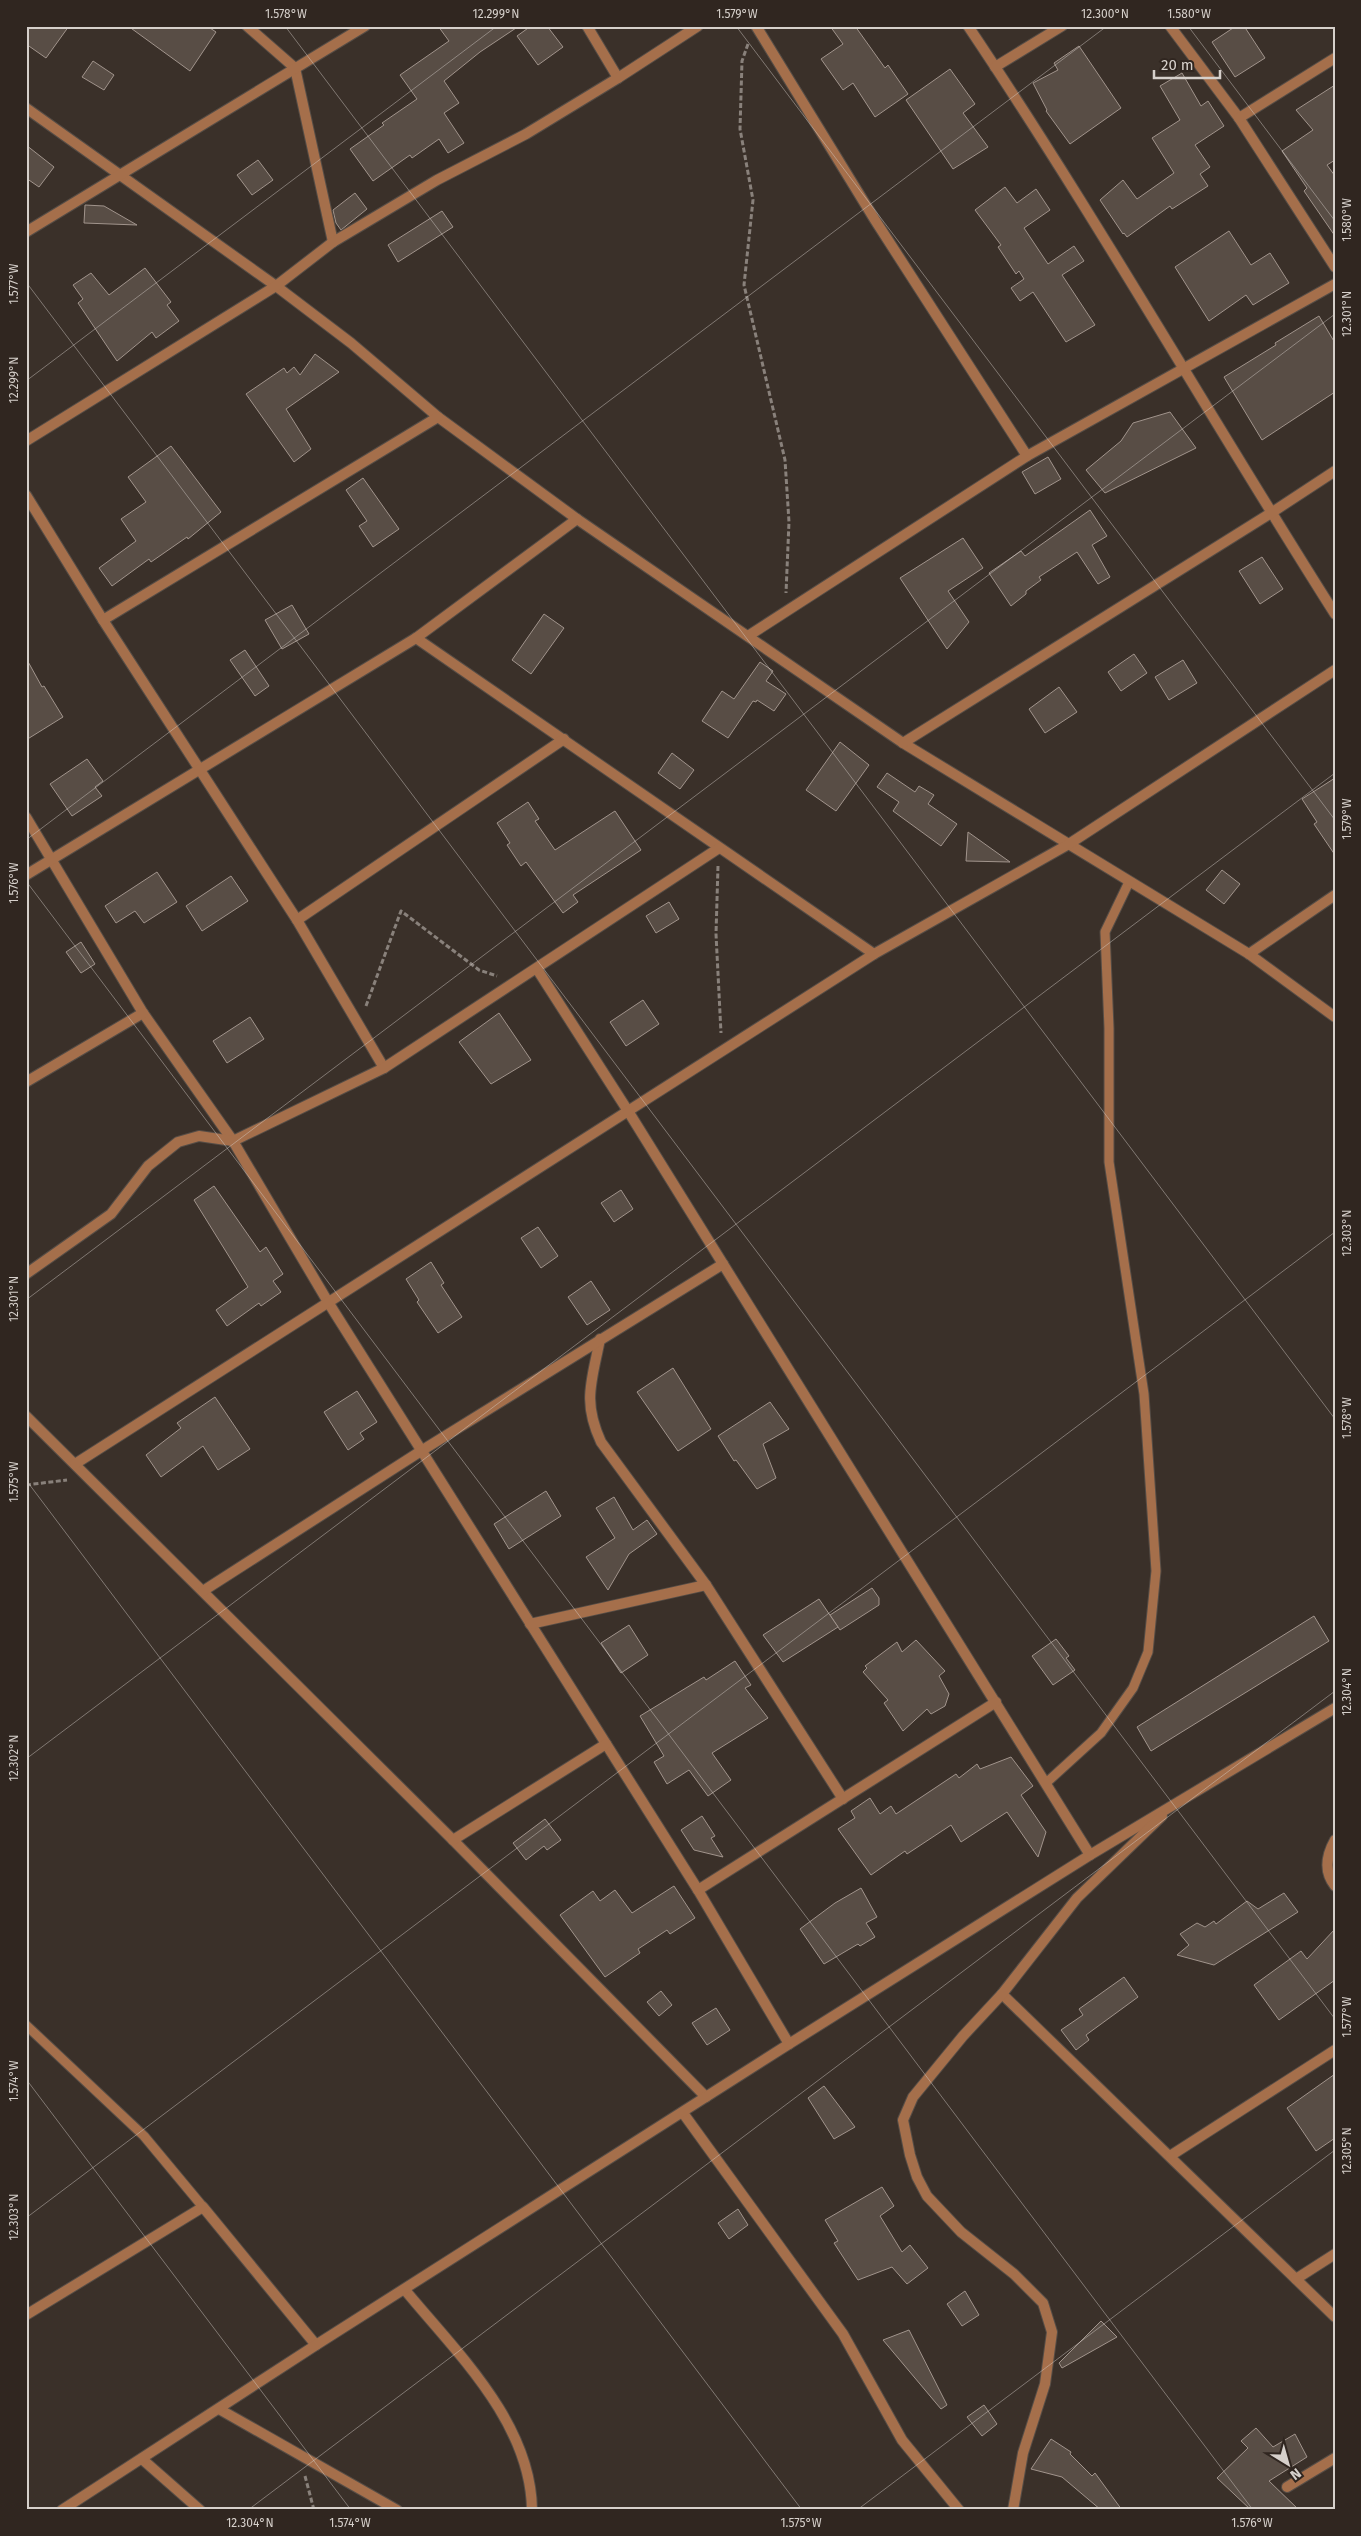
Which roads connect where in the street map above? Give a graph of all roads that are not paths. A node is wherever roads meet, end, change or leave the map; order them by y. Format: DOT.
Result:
graph roads {
  1 [pos="247,26"];
  2 [pos="365,26"];
  3 [pos="587,26"];
  4 [pos="698,26"];
  5 [pos="968,26"];
  6 [pos="1062,26"];
  7 [pos="1170,26"];
  8 [pos="753,31"];
  9 [pos="1335,58"];
  10 [pos="996,67"];
  11 [pos="295,68"];
  12 [pos="618,78"];
  13 [pos="26,108"];
  14 [pos="1239,118"];
  15 [pos="119,174"];
  16 [pos="26,232"];
  17 [pos="333,242"];
  18 [pos="1335,267"];
  19 [pos="1335,284"];
  20 [pos="276,286"];
  21 [pos="1184,366"];
  22 [pos="438,417"];
  23 [pos="26,441"];
  24 [pos="1027,456"];
  25 [pos="1335,471"];
  26 [pos="26,495"];
  27 [pos="1270,514"];
  28 [pos="577,519"];
  29 [pos="1335,614"];
  30 [pos="103,620"];
  31 [pos="748,636"];
  32 [pos="416,638"];
  33 [pos="1335,670"];
  34 [pos="564,739"];
  35 [pos="903,743"];
  36 [pos="201,769"];
  37 [pos="26,818"];
  38 [pos="1069,844"];
  39 [pos="719,848"];
  40 [pos="52,859"];
  41 [pos="26,875"];
  42 [pos="1129,882"];
  43 [pos="1335,895"];
  44 [pos="297,920"];
  45 [pos="874,954"];
  46 [pos="1249,954"];
  47 [pos="537,969"];
  48 [pos="143,1013"];
  49 [pos="1335,1016"];
  50 [pos="384,1068"];
  51 [pos="26,1082"];
  52 [pos="628,1111"];
  53 [pos="234,1141"];
  54 [pos="723,1264"];
  55 [pos="26,1274"];
  56 [pos="328,1302"];
  57 [pos="600,1339"];
  58 [pos="26,1416"];
  59 [pos="420,1451"];
  60 [pos="75,1464"];
  61 [pos="706,1585"];
  62 [pos="203,1591"];
  63 [pos="530,1624"];
  64 [pos="996,1702"];
  65 [pos="1335,1708"];
  66 [pos="606,1744"];
  67 [pos="1046,1783"];
  68 [pos="843,1799"];
  69 [pos="1176,1803"];
  70 [pos="453,1840"];
  71 [pos="1335,1840"];
  72 [pos="1090,1854"];
  73 [pos="1335,1886"];
  74 [pos="698,1890"];
  75 [pos="1002,1994"];
  76 [pos="26,2025"];
  77 [pos="789,2044"];
  78 [pos="1335,2050"];
  79 [pos="706,2097"];
  80 [pos="683,2114"];
  81 [pos="1170,2156"];
  82 [pos="203,2207"];
  83 [pos="1335,2254"];
  84 [pos="1296,2279"];
  85 [pos="405,2290"];
  86 [pos="26,2315"];
  87 [pos="1335,2317"];
  88 [pos="316,2344"];
  89 [pos="219,2409"];
  90 [pos="1335,2458"];
  91 [pos="142,2459"];
  92 [pos="1287,2487"];
  93 [pos="62,2510"];
  94 [pos="200,2510"];
  95 [pos="397,2510"];
  96 [pos="532,2510"];
  97 [pos="959,2510"];
  98 [pos="1013,2510"];
  1 -- 11 [label="street"];
  2 -- 11 [label="street"];
  3 -- 12 [label="street"];
  4 -- 12 [label="street"];
  5 -- 10 [label="street"];
  6 -- 10 [label="street"];
  7 -- 14 [label="street"];
  8 -- 24 [label="street"];
  9 -- 14 [label="street"];
  10 -- 21 [label="street"];
  11 -- 15 [label="street"];
  11 -- 17 [label="street"];
  12 -- 17 [label="street"];
  13 -- 15 [label="street"];
  14 -- 18 [label="street"];
  15 -- 16 [label="street"];
  15 -- 20 [label="street"];
  17 -- 20 [label="street"];
  19 -- 21 [label="street"];
  20 -- 22 [label="street"];
  20 -- 23 [label="street"];
  21 -- 24 [label="street"];
  21 -- 27 [label="street"];
  22 -- 28 [label="street"];
  22 -- 30 [label="street"];
  24 -- 31 [label="street"];
  25 -- 27 [label="street"];
  26 -- 30 [label="street"];
  27 -- 29 [label="street"];
  27 -- 35 [label="street"];
  28 -- 31 [label="street"];
  28 -- 32 [label="street"];
  30 -- 36 [label="street"];
  31 -- 35 [label="street"];
  32 -- 34 [label="street"];
  32 -- 36 [label="street"];
  33 -- 38 [label="street"];
  34 -- 39 [label="street"];
  34 -- 44 [label="street"];
  35 -- 38 [label="street"];
  36 -- 40 [label="street"];
  36 -- 44 [label="street"];
  37 -- 40 [label="street"];
  38 -- 42 [label="street"];
  38 -- 45 [label="street"];
  39 -- 45 [label="street"];
  39 -- 47 [label="street"];
  40 -- 41 [label="street"];
  40 -- 48 [label="street"];
  42 -- 46 [label="street"];
  42 -- 67 [label="lane"];
  43 -- 46 [label="street"];
  44 -- 50 [label="street"];
  45 -- 52 [label="street"];
  46 -- 49 [label="street"];
  47 -- 50 [label="street"];
  47 -- 52 [label="street"];
  48 -- 51 [label="street"];
  48 -- 53 [label="street"];
  50 -- 53 [label="street"];
  52 -- 54 [label="street"];
  52 -- 56 [label="street"];
  53 -- 55 [label="street"];
  53 -- 56 [label="street"];
  54 -- 57 [label="street"];
  54 -- 64 [label="street"];
  56 -- 59 [label="street"];
  56 -- 60 [label="street"];
  57 -- 59 [label="street"];
  57 -- 61 [label="street"];
  58 -- 60 [label="street"];
  59 -- 62 [label="street"];
  59 -- 63 [label="street"];
  60 -- 62 [label="street"];
  61 -- 63 [label="street"];
  61 -- 68 [label="street"];
  62 -- 70 [label="street"];
  63 -- 66 [label="street"];
  64 -- 67 [label="street"];
  64 -- 68 [label="street"];
  65 -- 69 [label="street"];
  66 -- 70 [label="street"];
  66 -- 74 [label="street"];
  67 -- 72 [label="street"];
  68 -- 74 [label="street"];
  69 -- 72 [label="street"];
  69 -- 75 [label="street"];
  70 -- 79 [label="street"];
  71 -- 73 [label="street"];
  72 -- 77 [label="street"];
  74 -- 77 [label="street"];
  75 -- 81 [label="street"];
  75 -- 98 [label="street"];
  76 -- 82 [label="lane"];
  77 -- 79 [label="street"];
  78 -- 81 [label="street"];
  79 -- 80 [label="street"];
  80 -- 85 [label="street"];
  80 -- 97 [label="street"];
  81 -- 84 [label="street"];
  82 -- 86 [label="street"];
  82 -- 88 [label="street"];
  83 -- 84 [label="street"];
  84 -- 87 [label="street"];
  85 -- 88 [label="street"];
  85 -- 96 [label="street"];
  88 -- 89 [label="street"];
  89 -- 91 [label="street"];
  89 -- 95 [label="street"];
  90 -- 92 [label="street"];
  91 -- 93 [label="street"];
  91 -- 94 [label="street"];
}
